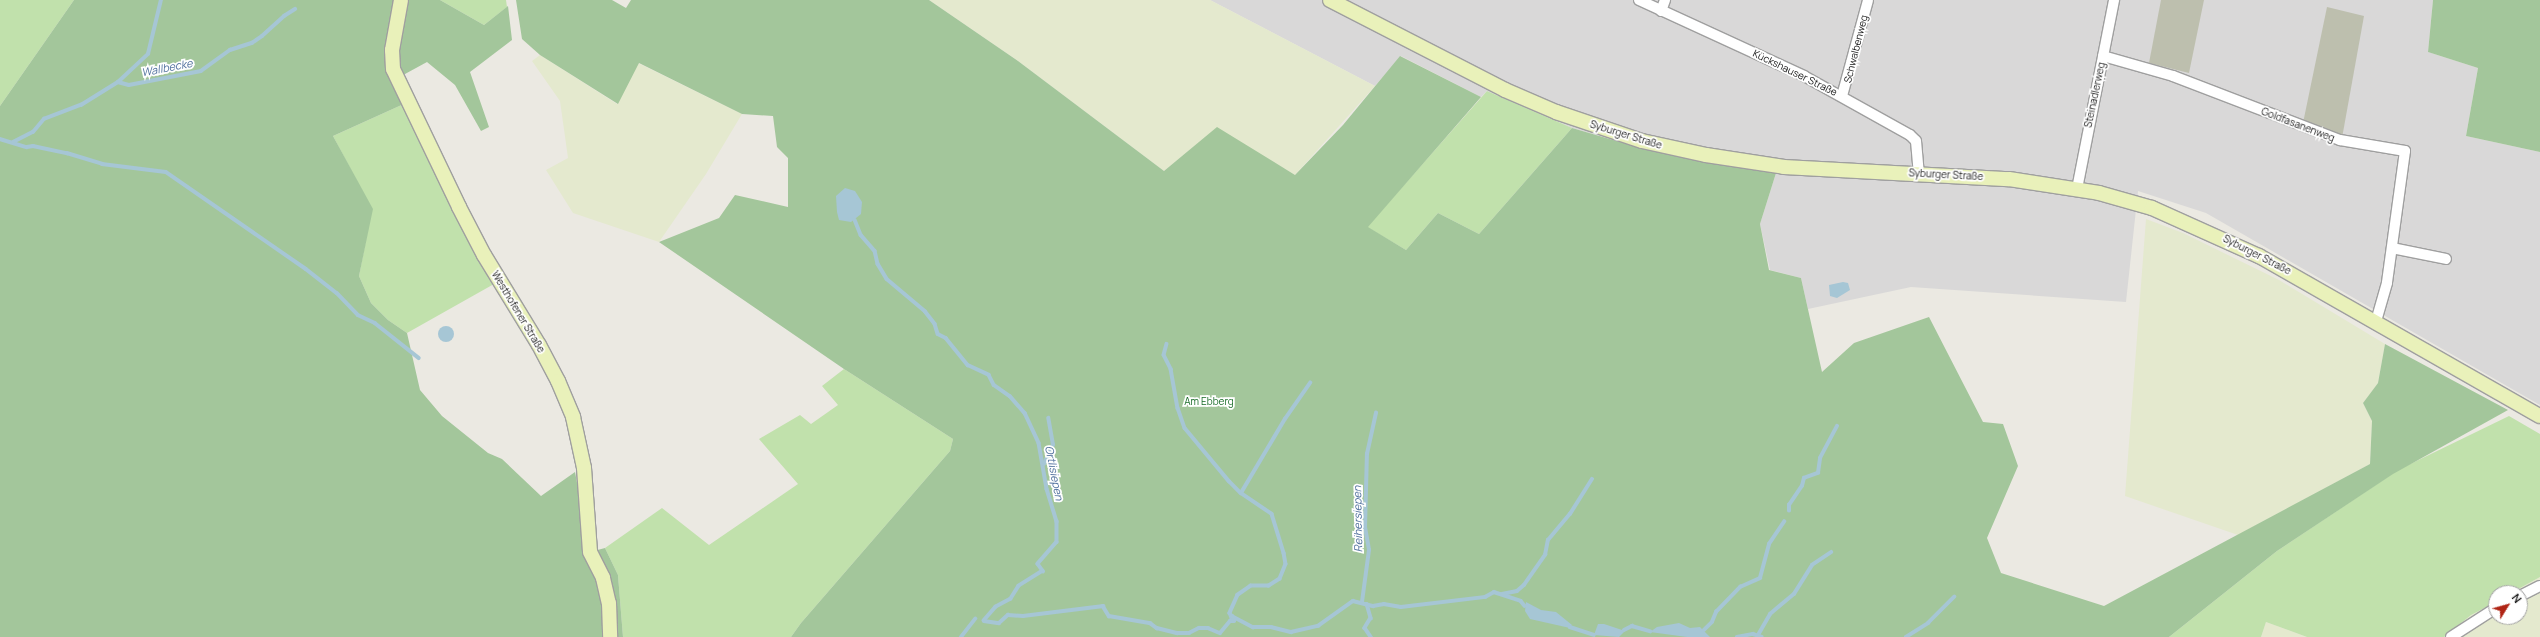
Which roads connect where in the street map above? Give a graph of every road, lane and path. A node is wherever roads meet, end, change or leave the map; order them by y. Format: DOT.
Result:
graph roads {
  1 [pos="400,0"];
  2 [pos="1330,0"];
  3 [pos="1639,0"];
  4 [pos="1665,0"];
  5 [pos="1868,0"];
  6 [pos="2114,0"];
  7 [pos="1661,11"];
  8 [pos="2103,56"];
  9 [pos="1842,96"];
  10 [pos="1919,174"];
  11 [pos="2077,190"];
  12 [pos="2392,248"];
  13 [pos="2446,259"];
  14 [pos="2376,321"];
  15 [pos="2540,416"];
  16 [pos="2540,586"];
  17 [pos="2528,592"];
  18 [pos="2488,613"];
  19 [pos="610,637"];
  20 [pos="2451,637"];
  1 -- 19 [label="street, Westhofener Straße"];
  2 -- 10 [label="street, Syburger Straße"];
  3 -- 7 [label="street, Kückshauser Straße"];
  4 -- 7 [label="street"];
  5 -- 9 [label="street, Schwalbenweg"];
  6 -- 8 [label="street, Steinadlerweg"];
  7 -- 9 [label="street, Kückshauser Straße"];
  8 -- 11 [label="street, Steinadlerweg"];
  8 -- 12 [label="street, Goldfasanenweg"];
  9 -- 10 [label="street, Kückshauser Straße"];
  10 -- 11 [label="street, Syburger Straße"];
  11 -- 14 [label="street, Syburger Straße"];
  12 -- 13 [label="street"];
  12 -- 14 [label="street, Goldfasanenweg"];
  14 -- 15 [label="street, Syburger Straße"];
  16 -- 17 [label="street"];
  18 -- 20 [label="street"];
}
